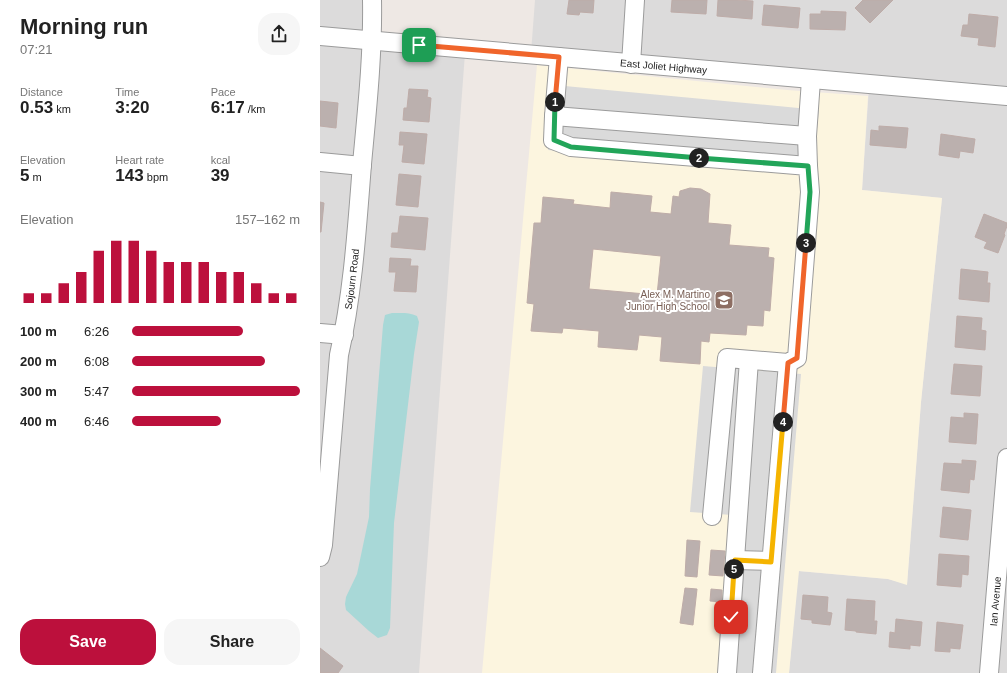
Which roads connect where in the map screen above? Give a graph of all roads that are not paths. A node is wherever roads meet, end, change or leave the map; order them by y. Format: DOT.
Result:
graph roads {
  1 [pos="372,0"];
  2 [pos="635,0"];
  3 [pos="320,36"];
  4 [pos="371,41"];
  5 [pos="559,57"];
  6 [pos="631,64"];
  7 [pos="811,80"];
  8 [pos="1007,96"];
  9 [pos="554,116"];
  10 [pos="807,136"];
  11 [pos="320,162"];
  12 [pos="362,166"];
  13 [pos="808,166"];
  14 [pos="320,333"];
  15 [pos="344,335"];
  16 [pos="749,360"];
  17 [pos="788,363"];
  18 [pos="1007,458"];
  19 [pos="323,503"];
  20 [pos="712,516"];
  21 [pos="320,557"];
  22 [pos="735,560"];
  23 [pos="771,562"];
  24 [pos="727,673"];
  25 [pos="762,673"];
  26 [pos="989,673"];
  1 -- 4 [label="street, Sojourn Road"];
  2 -- 6 [label="street"];
  3 -- 4 [label="street, East Joliet Highway"];
  4 -- 5 [label="street, East Joliet Highway"];
  4 -- 12 [label="street, Sojourn Road"];
  5 -- 6 [label="street, East Joliet Highway"];
  5 -- 9 [label="street"];
  6 -- 7 [label="street, East Joliet Highway"];
  7 -- 8 [label="street, East Joliet Highway"];
  7 -- 10 [label="street"];
  9 -- 10 [label="street"];
  9 -- 13 [label="street"];
  10 -- 13 [label="street"];
  11 -- 12 [label="street"];
  12 -- 15 [label="street, Sojourn Road"];
  13 -- 17 [label="street"];
  14 -- 15 [label="street"];
  15 -- 19 [label="street, Sojourn Road"];
  16 -- 17 [label="street"];
  16 -- 20 [label="street"];
  16 -- 22 [label="street"];
  17 -- 23 [label="street"];
  18 -- 26 [label="street, Ian Avenue"];
  19 -- 21 [label="street, Sojourn Road"];
  22 -- 23 [label="street"];
  22 -- 24 [label="street"];
  23 -- 25 [label="street"];
}
